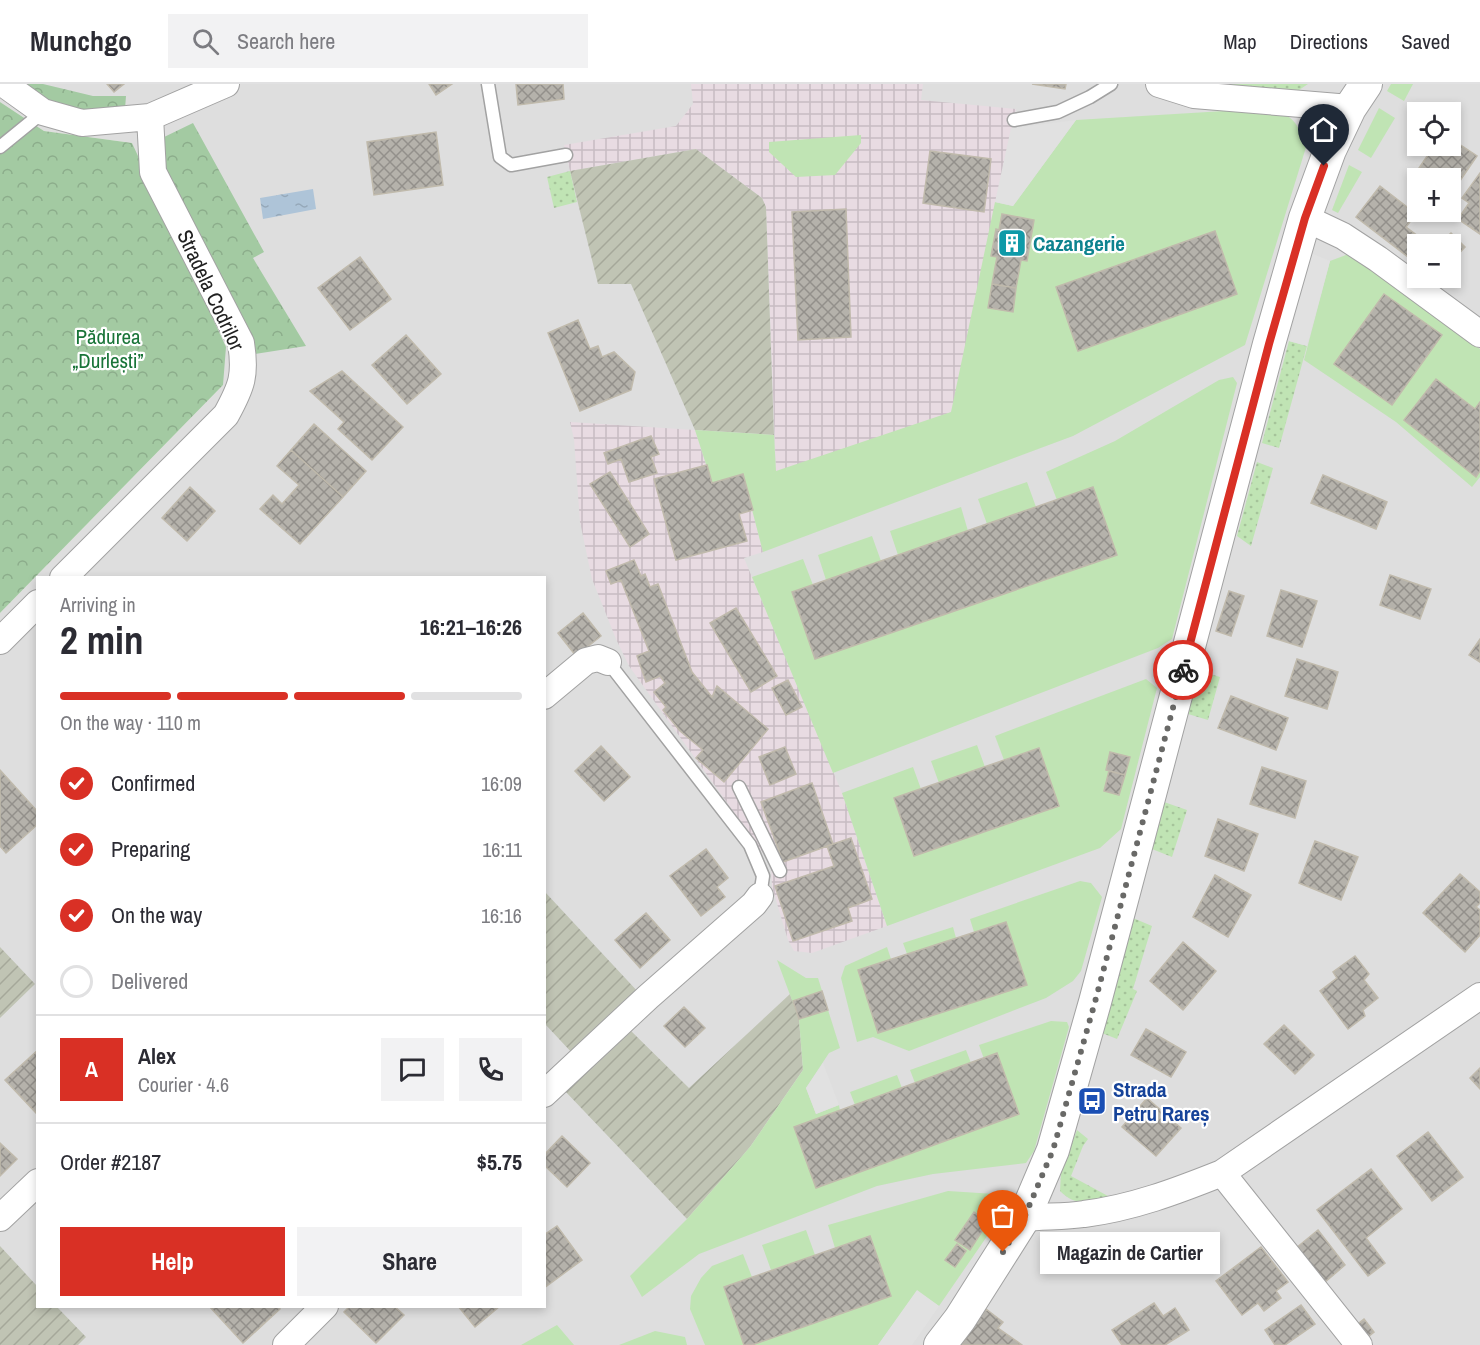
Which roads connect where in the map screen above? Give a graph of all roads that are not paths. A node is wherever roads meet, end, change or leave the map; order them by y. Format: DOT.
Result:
graph roads {
  1 [pos="4,84"];
  2 [pos="226,84"];
  3 [pos="488,84"];
  4 [pos="1111,84"];
  5 [pos="1159,84"];
  6 [pos="1358,96"];
  7 [pos="43,112"];
  8 [pos="150,117"];
  9 [pos="1014,120"];
  10 [pos="0,147"];
  11 [pos="566,155"];
  12 [pos="1305,218"];
  13 [pos="1480,334"];
  14 [pos="65,576"];
  15 [pos="36,605"];
  16 [pos="0,641"];
  17 [pos="608,662"];
  18 [pos="546,694"];
  19 [pos="739,787"];
  20 [pos="780,871"];
  21 [pos="760,896"];
  22 [pos="1480,996"];
  23 [pos="546,1092"];
  24 [pos="1222,1173"];
  25 [pos="36,1184"];
  26 [pos="0,1218"];
  27 [pos="1024,1218"];
  28 [pos="323,1308"];
  29 [pos="286,1345"];
  30 [pos="940,1345"];
  31 [pos="1359,1345"];
  1 -- 7 [label="street"];
  2 -- 8 [label="street"];
  3 -- 11 [label="lane"];
  4 -- 9 [label="lane"];
  5 -- 6 [label="street"];
  6 -- 12 [label="street"];
  7 -- 8 [label="street"];
  7 -- 10 [label="lane"];
  8 -- 14 [label="street, Stradela Codrilor"];
  12 -- 13 [label="street"];
  12 -- 27 [label="street"];
  15 -- 16 [label="street"];
  17 -- 18 [label="street"];
  17 -- 21 [label="lane"];
  19 -- 20 [label="lane"];
  21 -- 23 [label="street"];
  22 -- 24 [label="street"];
  24 -- 27 [label="street"];
  24 -- 31 [label="street"];
  25 -- 26 [label="street"];
  27 -- 30 [label="street"];
  28 -- 29 [label="street"];
}
